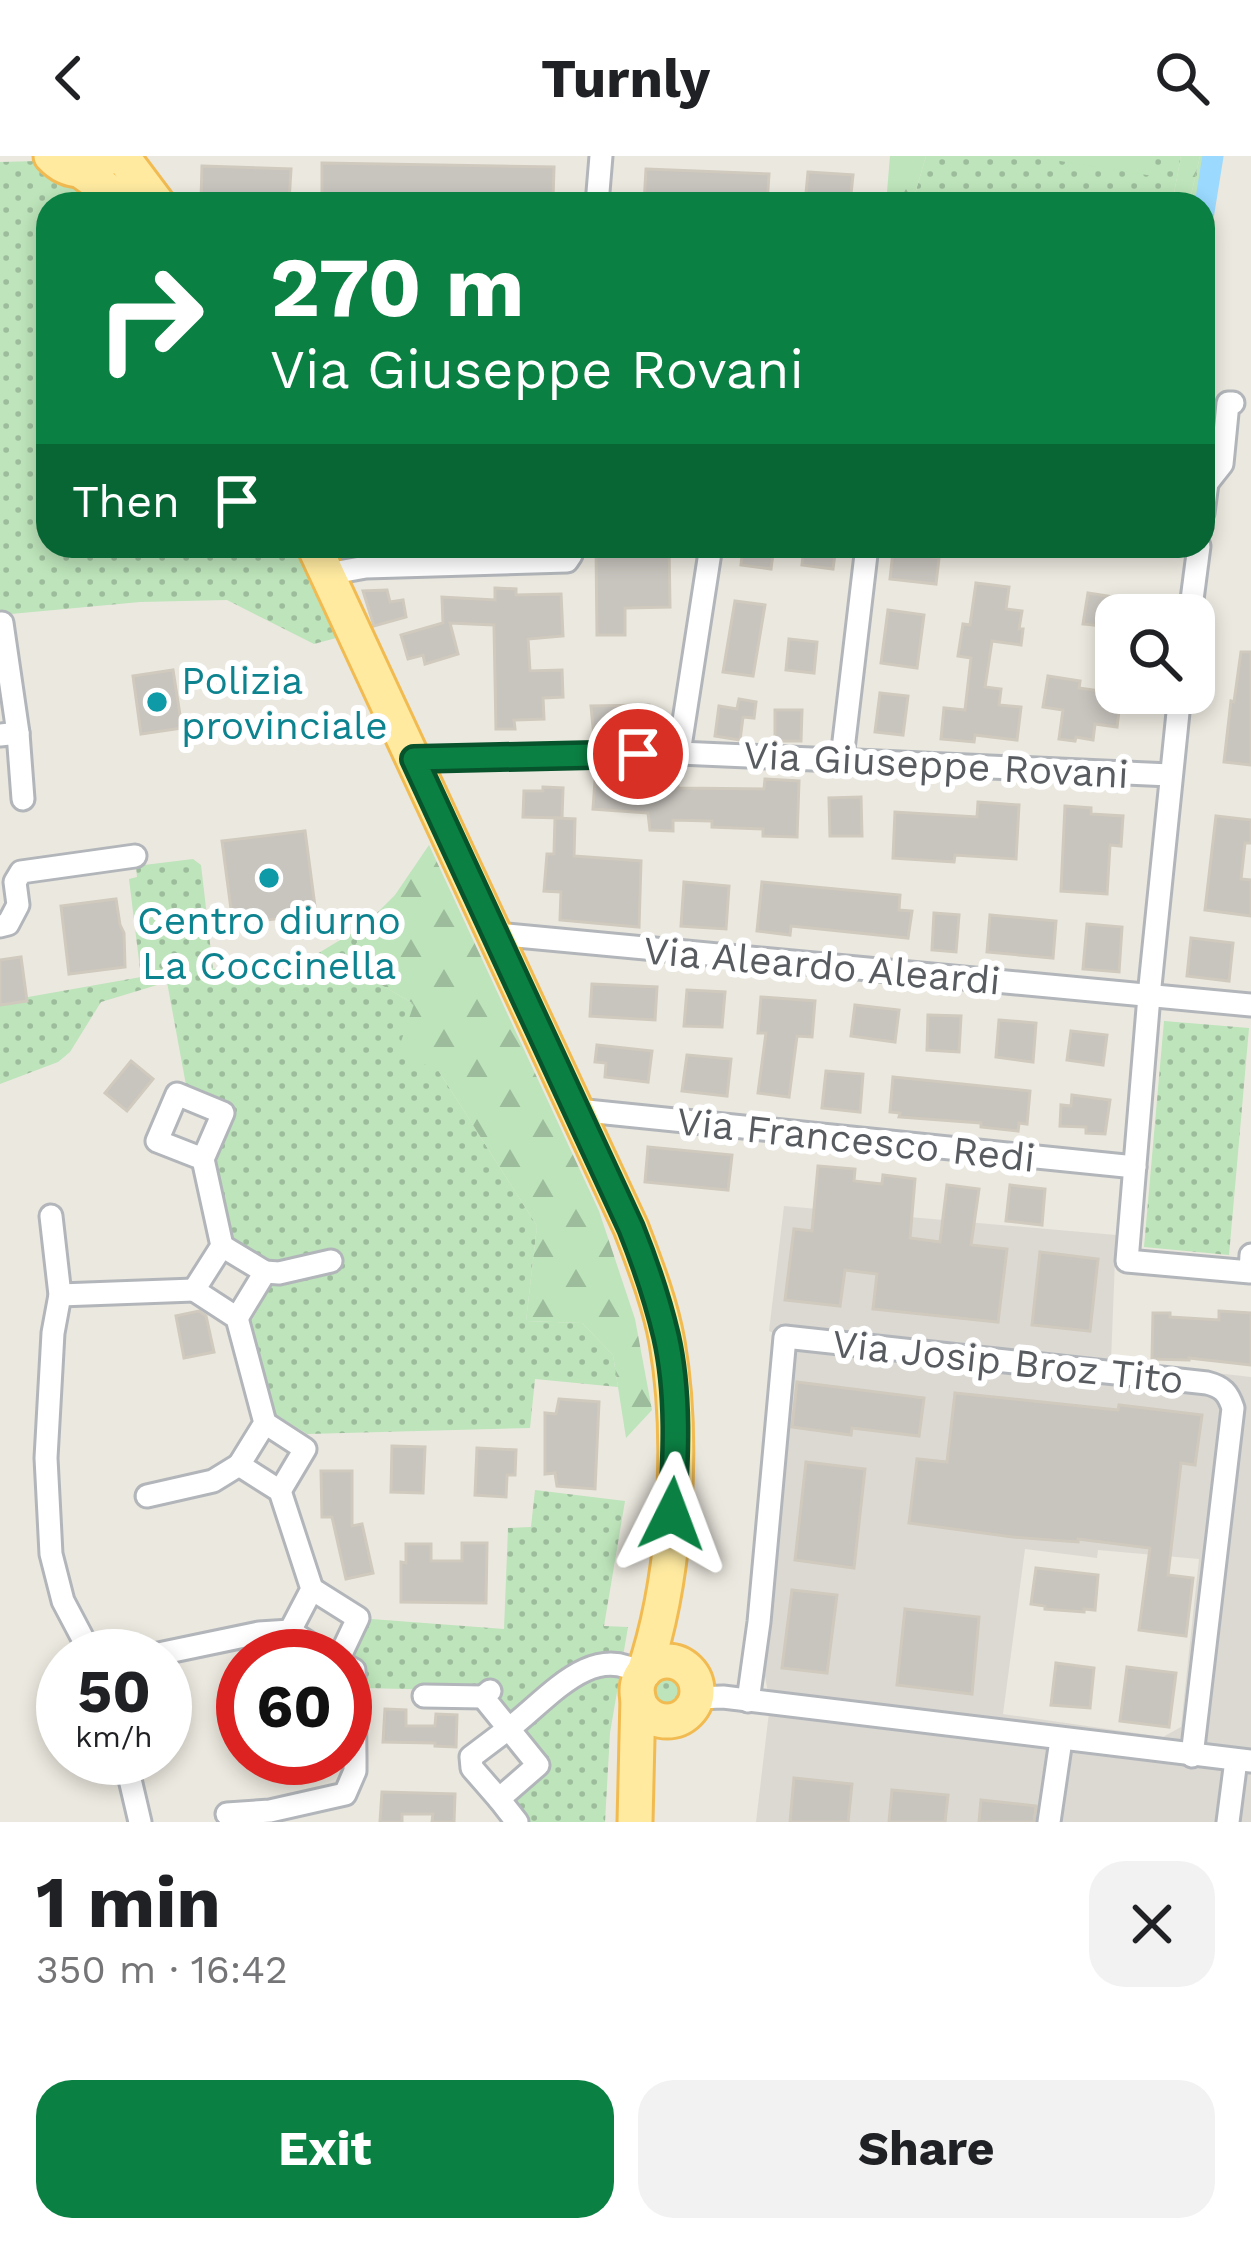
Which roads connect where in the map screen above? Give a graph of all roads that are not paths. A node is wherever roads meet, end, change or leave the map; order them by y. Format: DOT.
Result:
graph roads {
  1 [pos="122,156"];
  2 [pos="601,156"];
  3 [pos="68,159"];
  4 [pos="111,192"];
  5 [pos="149,192"];
  6 [pos="598,192"];
  7 [pos="1233,403"];
  8 [pos="1215,472"];
  9 [pos="477,558"];
  10 [pos="709,558"];
  11 [pos="866,558"];
  12 [pos="1197,558"];
  13 [pos="321,560"];
  14 [pos="1193,594"];
  15 [pos="2,623"];
  16 [pos="1177,714"];
  17 [pos="9,734"];
  18 [pos="679,753"];
  19 [pos="842,758"];
  20 [pos="414,759"];
  21 [pos="1170,775"];
  22 [pos="23,799"];
  23 [pos="135,856"];
  24 [pos="0,926"];
  25 [pos="496,934"];
  26 [pos="1149,996"];
  27 [pos="1251,1005"];
  28 [pos="577,1110"];
  29 [pos="202,1159"];
  30 [pos="1135,1167"];
  31 [pos="51,1216"];
  32 [pos="222,1246"];
  33 [pos="1251,1255"];
  34 [pos="331,1261"];
  35 [pos="265,1272"];
  36 [pos="194,1290"];
  37 [pos="60,1295"];
  38 [pos="237,1318"];
  39 [pos="265,1423"];
  40 [pos="239,1465"];
  41 [pos="280,1491"];
  42 [pos="147,1496"];
  43 [pos="312,1589"];
  44 [pos="665,1591"];
  45 [pos="78,1629"];
  46 [pos="291,1629"];
  47 [pos="353,1629"];
  48 [pos="641,1681"];
  49 [pos="424,1696"];
  50 [pos="689,1696"];
  51 [pos="748,1701"];
  52 [pos="509,1729"];
  53 [pos="1061,1739"];
  54 [pos="1192,1756"];
  55 [pos="1244,1761"];
  56 [pos="131,1785"];
  57 [pos="349,1785"];
  58 [pos="635,1785"];
  59 [pos="499,1799"];
  60 [pos="227,1814"];
  61 [pos="140,1822"];
  62 [pos="517,1822"];
  63 [pos="635,1822"];
  64 [pos="1049,1822"];
  65 [pos="1228,1822"];
  1 -- 5 [label="main road"];
  2 -- 6 [label="street"];
  3 -- 4 [label="main road"];
  7 -- 8 [label="street"];
  9 -- 13 [label="street"];
  10 -- 18 [label="street"];
  11 -- 19 [label="street"];
  12 -- 14 [label="street"];
  13 -- 20 [label="main road"];
  15 -- 17 [label="street"];
  16 -- 21 [label="street"];
  17 -- 22 [label="street"];
  18 -- 19 [label="street, Via Giuseppe Rovani"];
  18 -- 20 [label="street, Via Giuseppe Rovani"];
  19 -- 21 [label="street, Via Giuseppe Rovani"];
  20 -- 25 [label="main road"];
  21 -- 26 [label="street"];
  23 -- 24 [label="street"];
  25 -- 26 [label="street, Via Aleardo Aleardi"];
  25 -- 28 [label="main road"];
  26 -- 27 [label="street, Via Aleardo Aleardi"];
  26 -- 30 [label="street"];
  28 -- 30 [label="street, Via Francesco Redi"];
  28 -- 44 [label="main road"];
  29 -- 32 [label="street"];
  30 -- 33 [label="street"];
  31 -- 37 [label="street"];
  32 -- 35 [label="street"];
  32 -- 36 [label="street"];
  34 -- 35 [label="street"];
  35 -- 38 [label="street"];
  36 -- 37 [label="street"];
  36 -- 38 [label="street"];
  37 -- 45 [label="street"];
  38 -- 39 [label="street"];
  39 -- 40 [label="street"];
  39 -- 41 [label="street"];
  40 -- 41 [label="street"];
  40 -- 42 [label="street"];
  41 -- 43 [label="street"];
  43 -- 46 [label="street"];
  43 -- 47 [label="street"];
  44 -- 48 [label="main road"];
  44 -- 50 [label="main road"];
  48 -- 50 [label="main road"];
  48 -- 50 [label="main road"];
  48 -- 52 [label="street"];
  48 -- 58 [label="main road"];
  49 -- 52 [label="street"];
  50 -- 51 [label="street"];
  50 -- 58 [label="main road"];
  51 -- 53 [label="street"];
  51 -- 54 [label="street, Via Josip Broz Tito"];
  52 -- 59 [label="street"];
  52 -- 59 [label="street"];
  53 -- 54 [label="street"];
  53 -- 64 [label="street"];
  54 -- 55 [label="street"];
  55 -- 65 [label="street"];
  56 -- 61 [label="street"];
  57 -- 60 [label="street"];
  58 -- 63 [label="main road"];
  59 -- 62 [label="street"];
}
